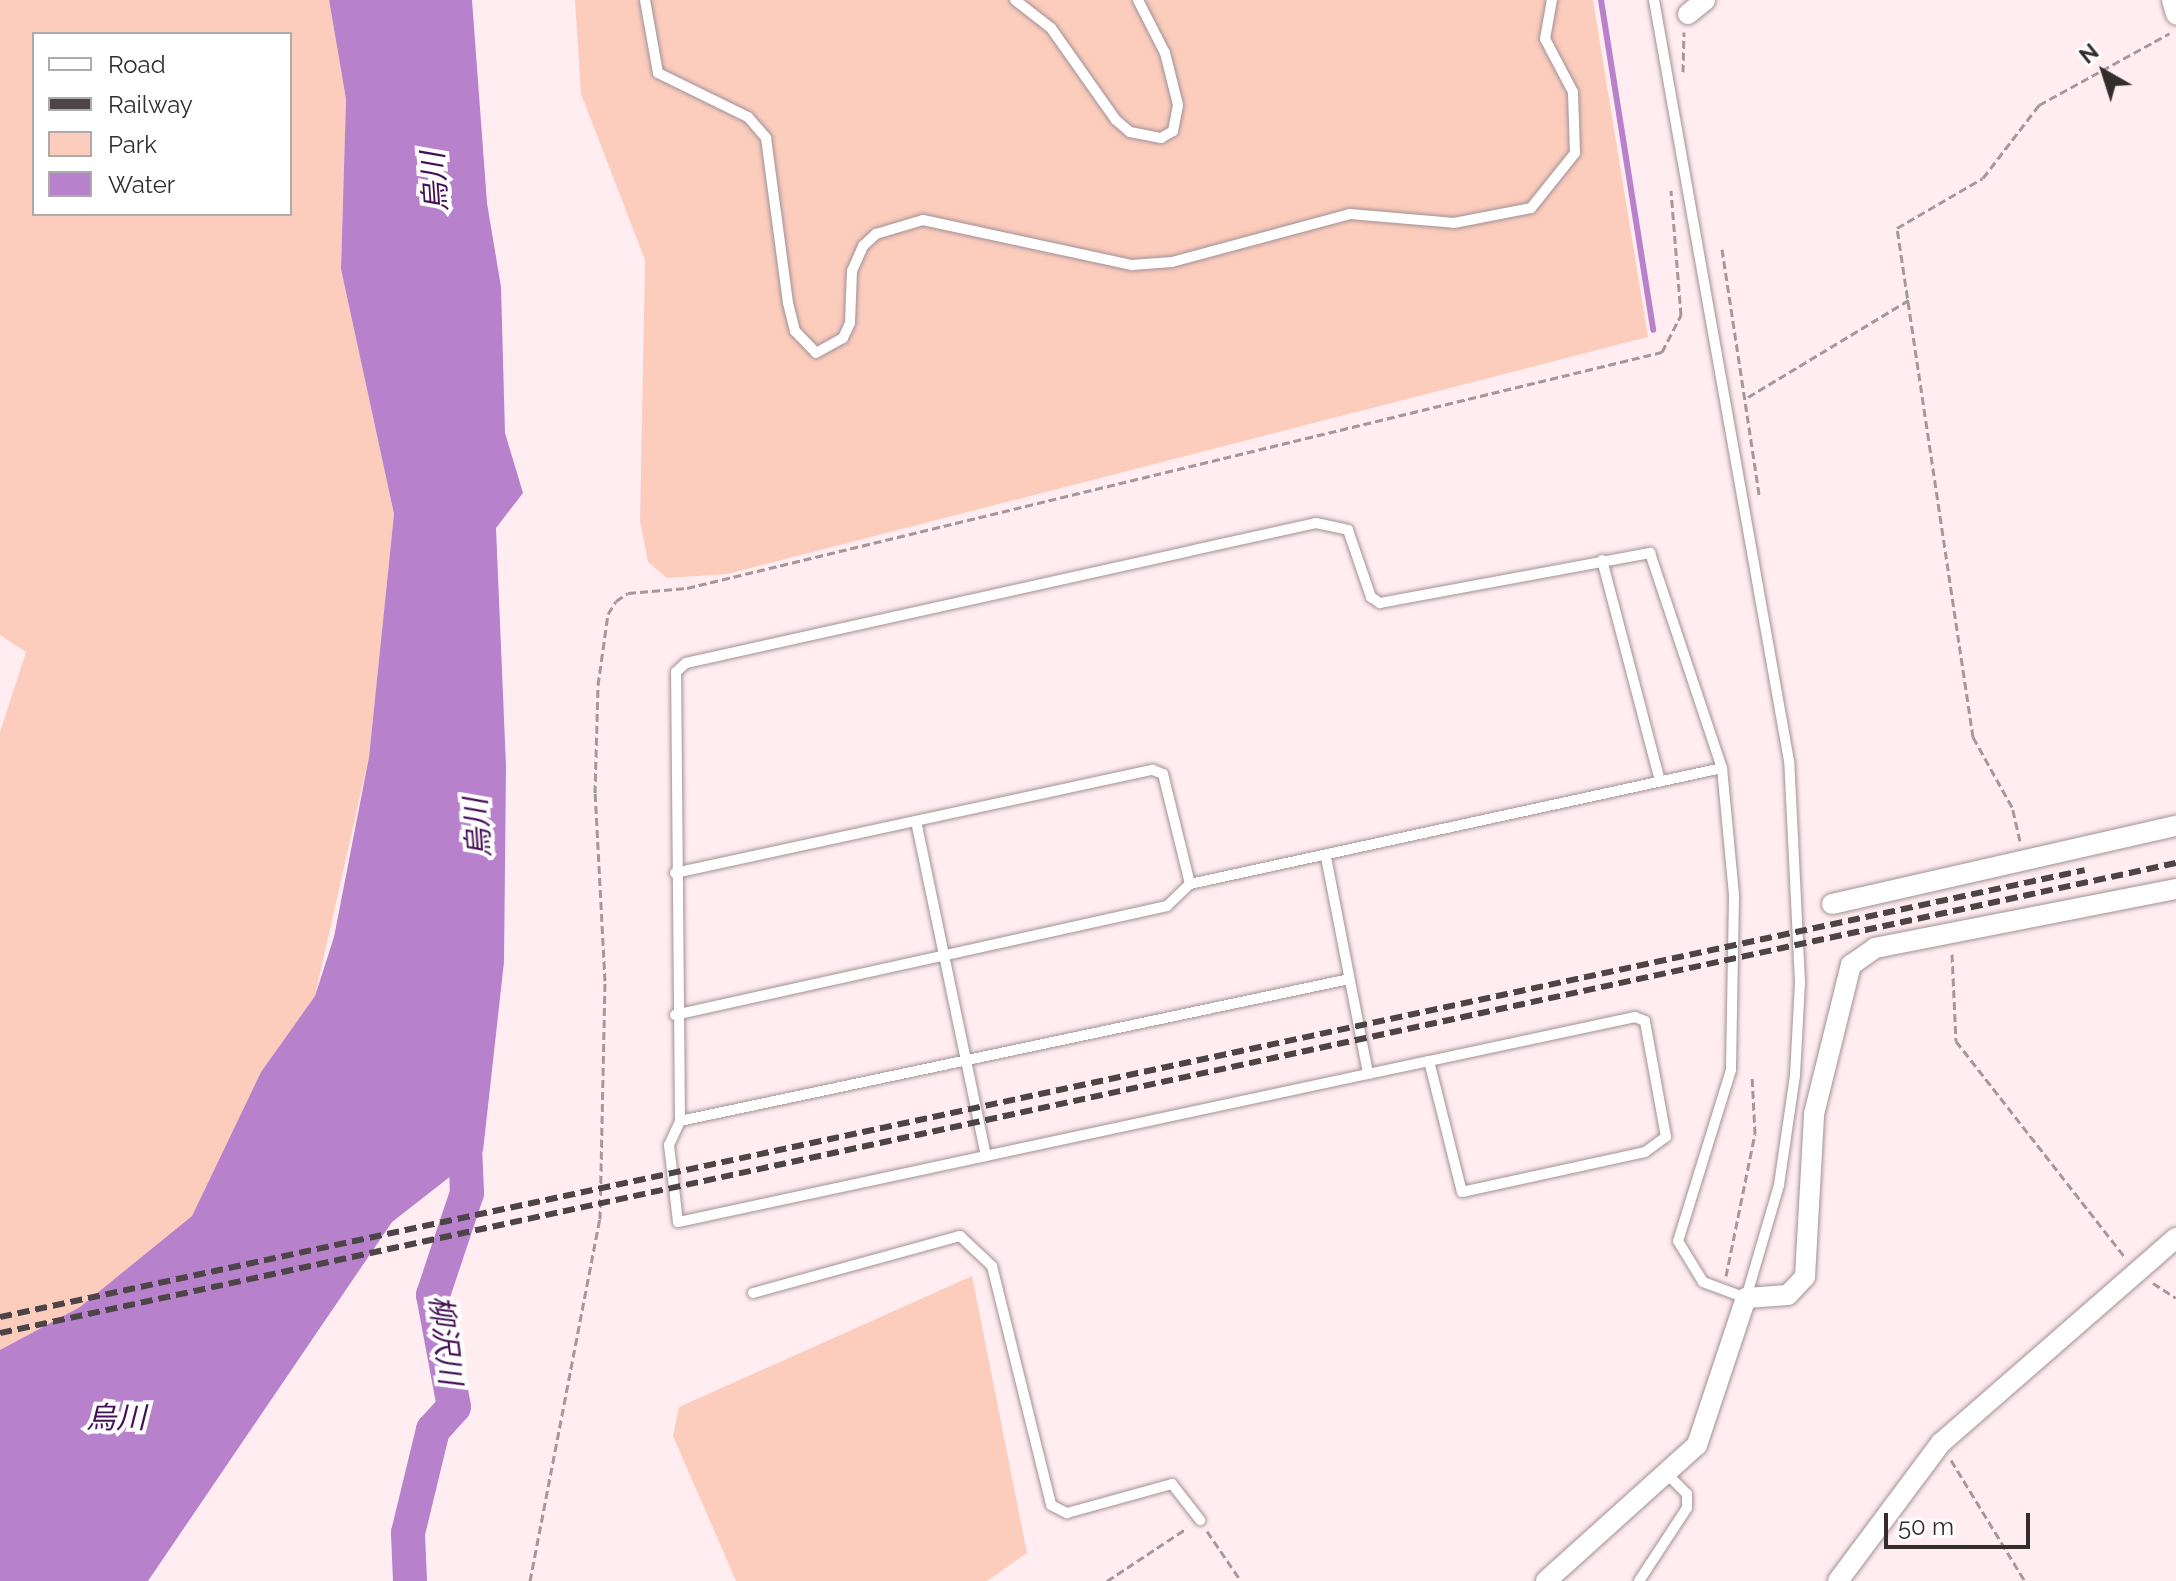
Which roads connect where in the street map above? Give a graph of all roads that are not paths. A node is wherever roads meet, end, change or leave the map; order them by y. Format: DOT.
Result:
graph roads {
  1 [pos="645,0"];
  2 [pos="1015,0"];
  3 [pos="1138,0"];
  4 [pos="1552,0"];
  5 [pos="1654,0"];
  6 [pos="1705,0"];
  7 [pos="2172,0"];
  8 [pos="1688,14"];
  9 [pos="2176,14"];
  10 [pos="1602,560"];
  11 [pos="1722,768"];
  12 [pos="1659,777"];
  13 [pos="916,821"];
  14 [pos="2176,826"];
  15 [pos="1326,857"];
  16 [pos="675,873"];
  17 [pos="1190,884"];
  18 [pos="2176,889"];
  19 [pos="1832,904"];
  20 [pos="945,955"];
  21 [pos="1349,979"];
  22 [pos="675,1015"];
  23 [pos="968,1060"];
  24 [pos="1429,1061"];
  25 [pos="1368,1074"];
  26 [pos="680,1121"];
  27 [pos="986,1156"];
  28 [pos="2176,1238"];
  29 [pos="753,1293"];
  30 [pos="1746,1298"];
  31 [pos="1669,1476"];
  32 [pos="1200,1520"];
  33 [pos="1546,1581"];
  34 [pos="1639,1581"];
  35 [pos="1838,1581"];
  1 -- 4 [label="lane"];
  2 -- 3 [label="lane"];
  5 -- 30 [label="lane"];
  6 -- 8 [label="street"];
  7 -- 9 [label="street"];
  10 -- 11 [label="lane"];
  10 -- 12 [label="lane"];
  10 -- 16 [label="lane"];
  11 -- 12 [label="lane"];
  11 -- 30 [label="lane"];
  12 -- 15 [label="lane"];
  13 -- 16 [label="lane"];
  13 -- 17 [label="lane"];
  13 -- 20 [label="lane"];
  14 -- 19 [label="street"];
  15 -- 17 [label="lane"];
  15 -- 21 [label="lane"];
  16 -- 22 [label="lane"];
  17 -- 20 [label="lane"];
  18 -- 30 [label="street"];
  20 -- 22 [label="lane"];
  20 -- 23 [label="lane"];
  21 -- 23 [label="lane"];
  21 -- 25 [label="lane"];
  22 -- 26 [label="lane"];
  23 -- 26 [label="lane"];
  23 -- 27 [label="lane"];
  24 -- 24 [label="lane"];
  24 -- 25 [label="lane"];
  25 -- 27 [label="lane"];
  26 -- 27 [label="lane"];
  28 -- 35 [label="street"];
  29 -- 32 [label="lane"];
  30 -- 31 [label="street"];
  31 -- 33 [label="street"];
  31 -- 34 [label="lane"];
}
